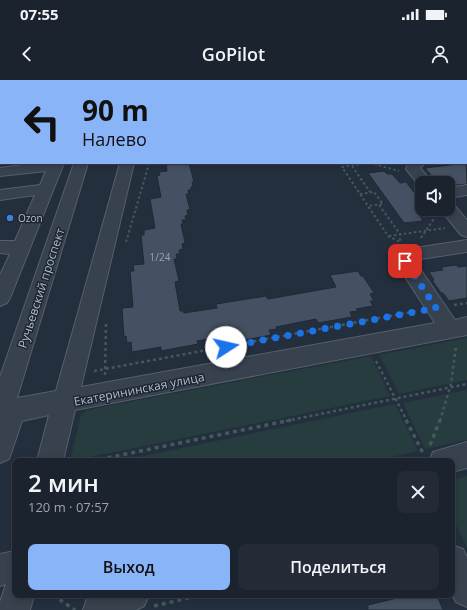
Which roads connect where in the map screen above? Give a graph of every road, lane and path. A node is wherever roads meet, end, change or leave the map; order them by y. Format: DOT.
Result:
graph roads {
  1 [pos="57,164"];
  2 [pos="81,164"];
  3 [pos="127,164"];
  4 [pos="149,164"];
  5 [pos="365,164"];
  6 [pos="374,164"];
  7 [pos="416,164"];
  8 [pos="352,166"];
  9 [pos="0,172"];
  10 [pos="404,173"];
  11 [pos="419,176"];
  12 [pos="47,189"];
  13 [pos="467,190"];
  14 [pos="370,192"];
  15 [pos="455,192"];
  16 [pos="360,194"];
  17 [pos="0,195"];
  18 [pos="379,205"];
  19 [pos="368,206"];
  20 [pos="439,216"];
  21 [pos="447,216"];
  22 [pos="448,228"];
  23 [pos="426,231"];
  24 [pos="467,231"];
  25 [pos="400,234"];
  26 [pos="388,236"];
  27 [pos="421,238"];
  28 [pos="467,246"];
  29 [pos="0,247"];
  30 [pos="124,247"];
  31 [pos="22,248"];
  32 [pos="404,248"];
  33 [pos="0,298"];
  34 [pos="467,303"];
  35 [pos="436,308"];
  36 [pos="106,316"];
  37 [pos="458,333"];
  38 [pos="375,360"];
  39 [pos="106,369"];
  40 [pos="91,372"];
  41 [pos="105,382"];
  42 [pos="467,384"];
  43 [pos="450,388"];
  44 [pos="395,399"];
  45 [pos="66,403"];
  46 [pos="4,413"];
  47 [pos="0,450"];
  48 [pos="431,455"];
  49 [pos="467,455"];
  50 [pos="51,458"];
  51 [pos="107,458"];
  52 [pos="455,566"];
  53 [pos="12,568"];
  54 [pos="0,570"];
  55 [pos="467,591"];
  56 [pos="17,598"];
  57 [pos="58,598"];
  58 [pos="172,598"];
  59 [pos="142,601"];
  60 [pos="14,610"];
  61 [pos="76,610"];
  62 [pos="99,610"];
  1 -- 9 [label="street"];
  1 -- 12 [label="street"];
  2 -- 46 [label="street, Ручьевский проспект"];
  3 -- 45 [label="street"];
  4 -- 30 [label="path"];
  5 -- 8 [label="path"];
  6 -- 10 [label="path"];
  7 -- 11 [label="street"];
  8 -- 14 [label="path"];
  8 -- 16 [label="path"];
  12 -- 17 [label="street"];
  12 -- 31 [label="street"];
  13 -- 15 [label="street"];
  14 -- 16 [label="path"];
  14 -- 18 [label="path"];
  16 -- 19 [label="path"];
  18 -- 19 [label="path"];
  18 -- 25 [label="path"];
  19 -- 26 [label="path"];
  20 -- 23 [label="path"];
  21 -- 24 [label="street"];
  22 -- 23 [label="path"];
  23 -- 25 [label="path"];
  23 -- 27 [label="path"];
  25 -- 26 [label="path"];
  25 -- 32 [label="path"];
  26 -- 32 [label="path"];
  28 -- 32 [label="street"];
  29 -- 31 [label="street"];
  31 -- 33 [label="street"];
  32 -- 35 [label="street"];
  34 -- 35 [label="path"];
  35 -- 37 [label="street"];
  35 -- 39 [label="path"];
  36 -- 39 [label="path"];
  37 -- 43 [label="path"];
  37 -- 45 [label="street, Екатерининская улица"];
  38 -- 44 [label="path"];
  39 -- 40 [label="path"];
  39 -- 41 [label="path"];
  42 -- 43 [label="path"];
  43 -- 44 [label="path"];
  43 -- 48 [label="path"];
  44 -- 48 [label="path"];
  44 -- 51 [label="path"];
  45 -- 46 [label="street, Екатерининская улица"];
  45 -- 50 [label="street"];
  46 -- 47 [label="street, Ручьевский проспект"];
  48 -- 49 [label="street"];
  52 -- 55 [label="street"];
  53 -- 54 [label="street"];
  56 -- 60 [label="street"];
  57 -- 61 [label="path"];
  58 -- 59 [label="path"];
  59 -- 62 [label="street"];
}
